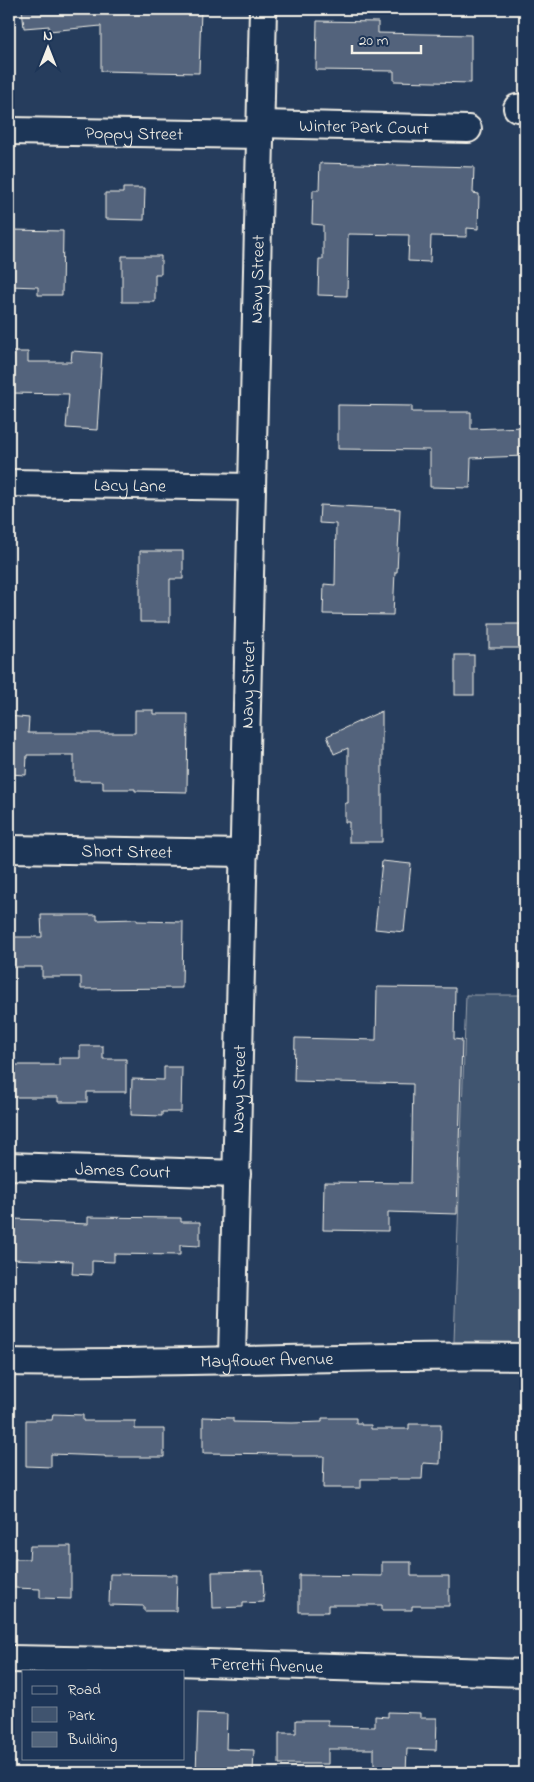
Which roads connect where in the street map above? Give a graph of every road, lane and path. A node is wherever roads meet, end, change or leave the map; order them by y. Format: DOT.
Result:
graph roads {
  1 [pos="263,9"];
  2 [pos="260,129"];
  3 [pos="468,129"];
  4 [pos="9,131"];
  5 [pos="9,483"];
  6 [pos="252,487"];
  7 [pos="9,849"];
  8 [pos="244,853"];
  9 [pos="9,1166"];
  10 [pos="237,1174"];
  11 [pos="525,1357"];
  12 [pos="232,1359"];
  13 [pos="9,1362"];
  14 [pos="9,1659"];
  15 [pos="525,1673"];
  1 -- 2 [label="street, Navy Street"];
  2 -- 3 [label="street, Winter Park Court"];
  2 -- 4 [label="street, Poppy Street"];
  2 -- 6 [label="street, Navy Street"];
  5 -- 6 [label="street, Lacy Lane"];
  6 -- 8 [label="street, Navy Street"];
  7 -- 8 [label="street, Short Street"];
  8 -- 10 [label="street, Navy Street"];
  9 -- 10 [label="street, James Court"];
  10 -- 12 [label="street, Navy Street"];
  11 -- 12 [label="street, Mayflower Avenue"];
  12 -- 13 [label="street, Mayflower Avenue"];
  14 -- 15 [label="street, Ferretti Avenue"];
}
